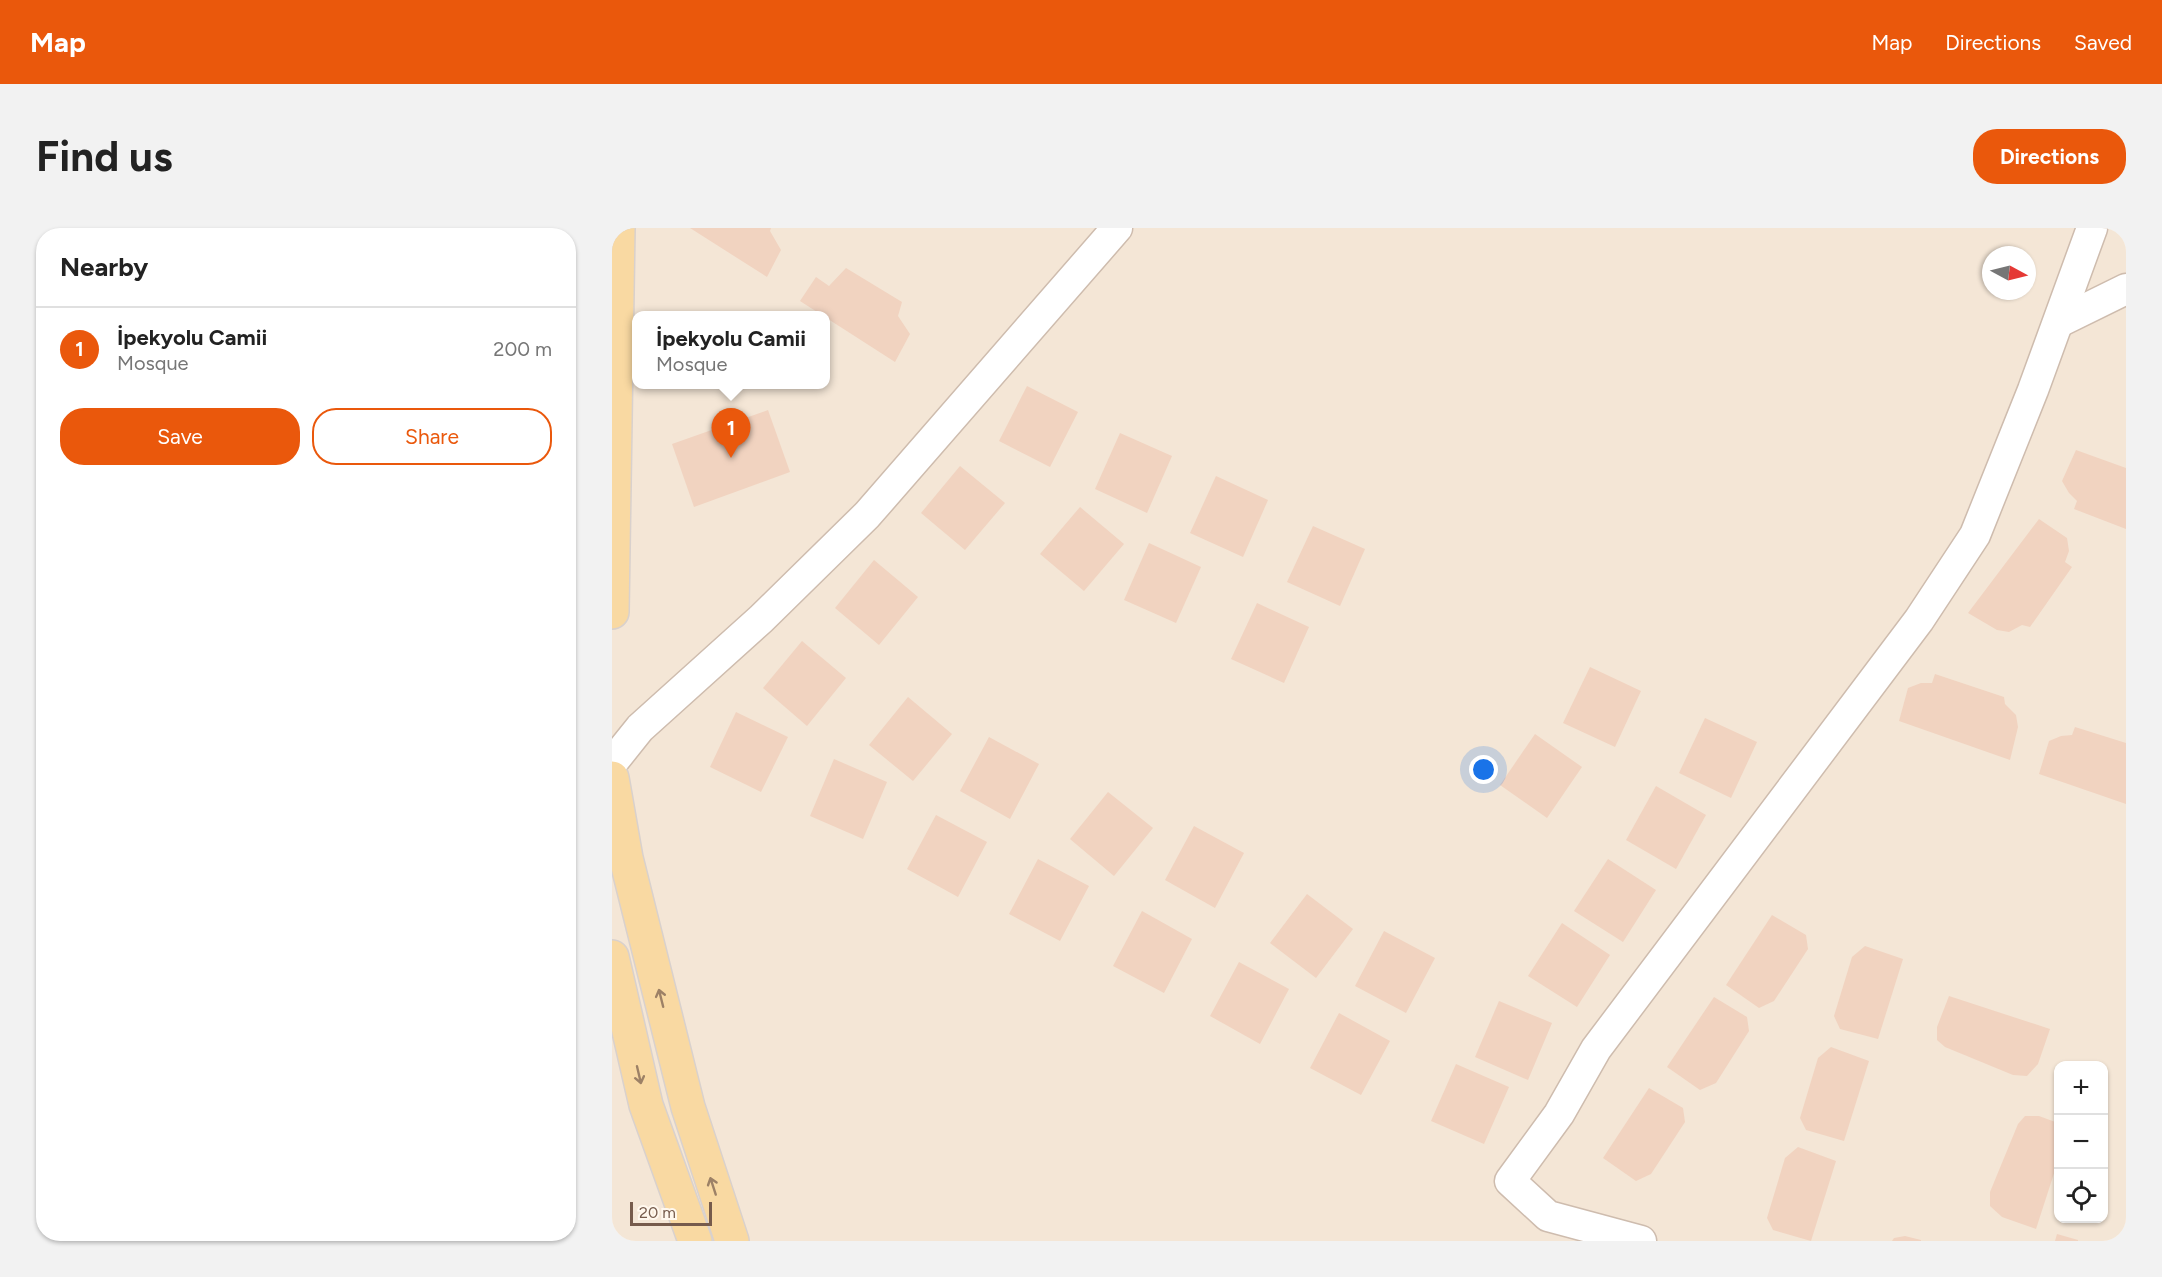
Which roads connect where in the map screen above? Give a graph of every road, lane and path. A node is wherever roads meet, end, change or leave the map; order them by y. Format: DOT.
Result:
graph roads {
  1 [pos="618,228"];
  2 [pos="1118,228"];
  3 [pos="2092,228"];
  4 [pos="2126,289"];
  5 [pos="2059,322"];
  6 [pos="612,612"];
  7 [pos="612,763"];
  8 [pos="612,778"];
  9 [pos="612,957"];
  10 [pos="695,1241"];
  11 [pos="732,1241"];
  12 [pos="1641,1241"];
  1 -- 6 [label="main road"];
  2 -- 7 [label="street"];
  3 -- 5 [label="street"];
  4 -- 5 [label="street"];
  5 -- 12 [label="street"];
  11 -- 8 [label="main road, one-way"];
  9 -- 10 [label="main road, one-way"];
}
